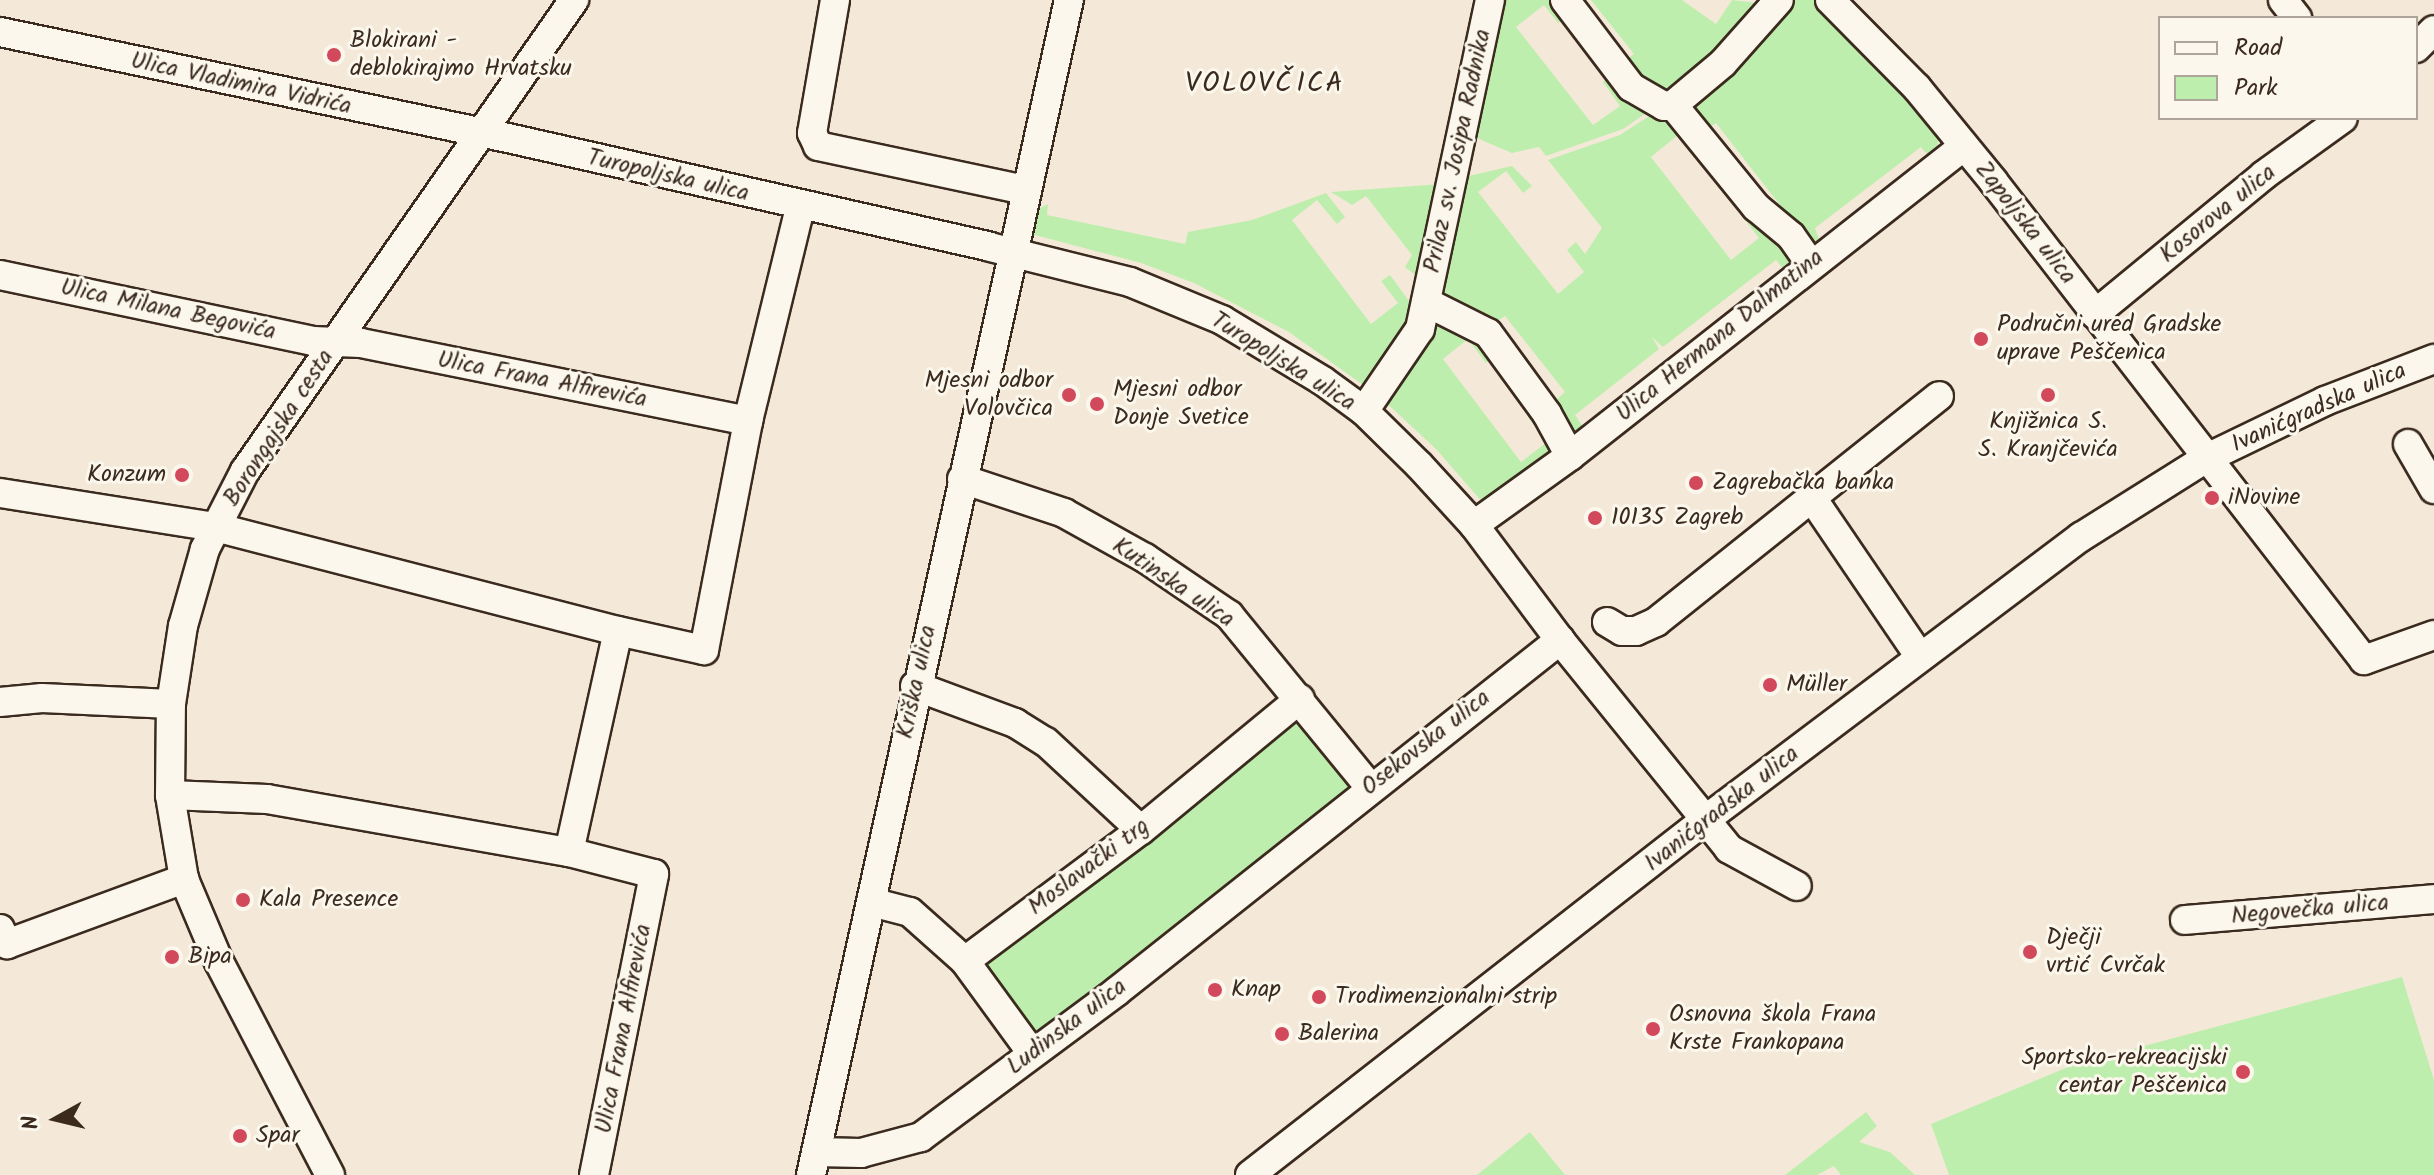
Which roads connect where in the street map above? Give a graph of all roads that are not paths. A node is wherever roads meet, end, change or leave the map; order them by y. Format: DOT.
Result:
graph roads {
  1 [pos="574,0"];
  2 [pos="835,0"];
  3 [pos="1069,0"];
  4 [pos="1490,0"];
  5 [pos="1565,0"];
  6 [pos="1779,0"];
  7 [pos="1830,0"];
  8 [pos="2283,0"];
  9 [pos="2295,16"];
  10 [pos="2434,30"];
  11 [pos="0,32"];
  12 [pos="2418,46"];
  13 [pos="1673,105"];
  14 [pos="2340,120"];
  15 [pos="481,137"];
  16 [pos="1964,146"];
  17 [pos="1025,190"];
  18 [pos="801,204"];
  19 [pos="1011,253"];
  20 [pos="1810,263"];
  21 [pos="0,275"];
  22 [pos="1426,302"];
  23 [pos="2095,314"];
  24 [pos="336,341"];
  25 [pos="2434,359"];
  26 [pos="1939,396"];
  27 [pos="1364,411"];
  28 [pos="748,421"];
  29 [pos="2408,444"];
  30 [pos="1570,456"];
  31 [pos="2205,459"];
  32 [pos="962,479"];
  33 [pos="2434,489"];
  34 [pos="0,493"];
  35 [pos="1812,498"];
  36 [pos="1474,525"];
  37 [pos="215,527"];
  38 [pos="1607,622"];
  39 [pos="618,631"];
  40 [pos="2434,635"];
  41 [pos="1560,640"];
  42 [pos="1920,657"];
  43 [pos="915,686"];
  44 [pos="1300,699"];
  45 [pos="0,702"];
  46 [pos="171,704"];
  47 [pos="1369,786"];
  48 [pos="170,795"];
  49 [pos="1705,820"];
  50 [pos="1141,830"];
  51 [pos="1294,847"];
  52 [pos="569,852"];
  53 [pos="184,879"];
  54 [pos="1797,886"];
  55 [pos="2434,899"];
  56 [pos="871,902"];
  57 [pos="2185,920"];
  58 [pos="0,929"];
  59 [pos="965,961"];
  60 [pos="1032,1053"];
  61 [pos="814,1163"];
  62 [pos="330,1175"];
  63 [pos="594,1175"];
  64 [pos="1250,1175"];
  1 -- 15 [label="street, Borongajska cesta"];
  2 -- 17 [label="street"];
  3 -- 17 [label="street, Kriška ulica"];
  4 -- 22 [label="street, Prilaz sv. Josipa Radnika"];
  5 -- 13 [label="street"];
  6 -- 13 [label="street"];
  7 -- 16 [label="street, Zapoljska ulica"];
  8 -- 9 [label="street"];
  10 -- 12 [label="street"];
  11 -- 15 [label="street, Ulica Vladimira Vidrića"];
  13 -- 20 [label="street"];
  14 -- 23 [label="street, Kosorova ulica"];
  15 -- 18 [label="street, Turopoljska ulica"];
  15 -- 24 [label="street, Borongajska cesta"];
  16 -- 20 [label="street, Ulica Hermana Dalmatina"];
  16 -- 23 [label="street, Zapoljska ulica"];
  17 -- 19 [label="street, Kriška ulica"];
  18 -- 19 [label="street, Turopoljska ulica"];
  18 -- 28 [label="street"];
  19 -- 27 [label="street, Turopoljska ulica"];
  19 -- 32 [label="street, Kriška ulica"];
  20 -- 30 [label="street, Ulica Hermana Dalmatina"];
  21 -- 24 [label="street, Ulica Milana Begovića"];
  22 -- 27 [label="street, Prilaz sv. Josipa Radnika"];
  22 -- 30 [label="street, Prilaz sv. Josipa Radnika"];
  23 -- 31 [label="street, Zapoljska ulica"];
  24 -- 28 [label="street, Ulica Frana Alfirevića"];
  24 -- 37 [label="street, Borongajska cesta"];
  25 -- 31 [label="street, Ivanićgradska ulica"];
  26 -- 35 [label="street"];
  27 -- 36 [label="street, Turopoljska ulica"];
  28 -- 39 [label="street"];
  29 -- 33 [label="street"];
  30 -- 36 [label="street, Ulica Hermana Dalmatina"];
  31 -- 40 [label="street, Ivanićgradska ulica"];
  31 -- 42 [label="street, Ivanićgradska ulica"];
  32 -- 43 [label="street, Kriška ulica"];
  32 -- 44 [label="street, Kutinska ulica"];
  34 -- 37 [label="street"];
  35 -- 38 [label="street"];
  35 -- 42 [label="street"];
  36 -- 41 [label="street, Turopoljska ulica"];
  37 -- 39 [label="street"];
  37 -- 46 [label="street, Borongajska cesta"];
  39 -- 52 [label="street"];
  41 -- 47 [label="street, Osekovska ulica"];
  41 -- 49 [label="street, Turopoljska ulica"];
  42 -- 49 [label="street, Ivanićgradska ulica"];
  43 -- 50 [label="street"];
  43 -- 56 [label="street, Kriška ulica"];
  44 -- 47 [label="street, Kutinska ulica"];
  44 -- 50 [label="street, Moslavački trg"];
  45 -- 46 [label="street"];
  46 -- 48 [label="street, Borongajska cesta"];
  47 -- 51 [label="street, Osekovska ulica"];
  48 -- 52 [label="street, Ulica Frana Alfirevića"];
  48 -- 53 [label="street, Borongajska cesta"];
  49 -- 54 [label="street, Turopoljska ulica"];
  49 -- 64 [label="street, Ivanićgradska ulica"];
  50 -- 59 [label="street, Moslavački trg"];
  51 -- 60 [label="street, Ludinska ulica"];
  52 -- 63 [label="street, Ulica Frana Alfirevića"];
  53 -- 58 [label="street"];
  53 -- 62 [label="street, Borongajska cesta"];
  55 -- 57 [label="street, Negovečka ulica"];
  56 -- 59 [label="street"];
  56 -- 61 [label="street, Kriška ulica"];
  59 -- 60 [label="street"];
  60 -- 61 [label="street, Ludinska ulica"];
}
